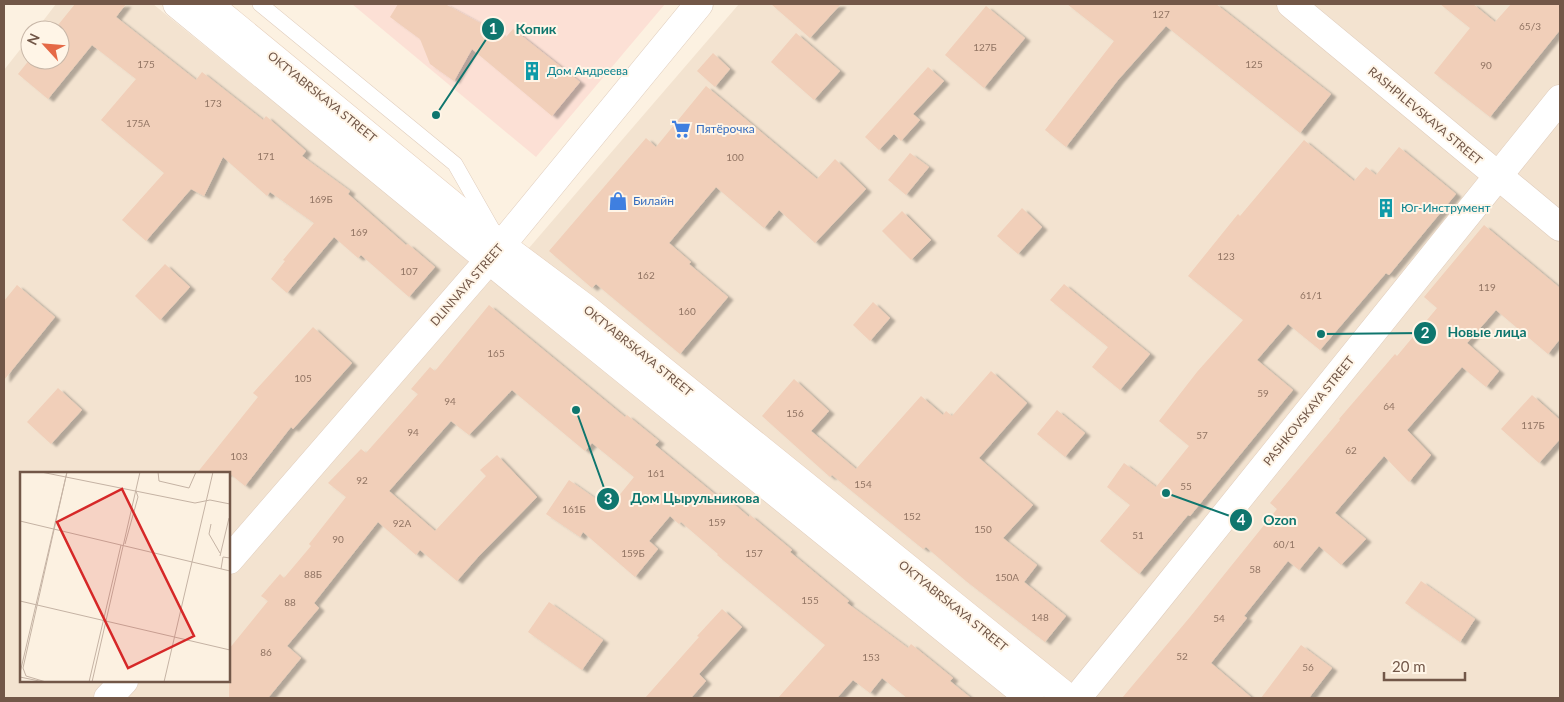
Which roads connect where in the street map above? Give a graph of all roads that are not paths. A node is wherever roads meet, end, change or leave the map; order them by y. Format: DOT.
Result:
graph roads {
  1 [pos="177,4"];
  2 [pos="208,4"];
  3 [pos="260,4"];
  4 [pos="699,4"];
  5 [pos="1291,4"];
  6 [pos="1560,99"];
  7 [pos="1498,176"];
  8 [pos="1560,227"];
  9 [pos="495,253"];
  10 [pos="230,559"];
  11 [pos="123,682"];
  12 [pos="108,698"];
  13 [pos="1030,698"];
  14 [pos="1068,698"];
  15 [pos="1076,698"];
  1 -- 9 [label="street, OKTYABRSKAYA STREET"];
  2 -- 9 [label="street, OKTYABRSKAYA STREET"];
  3 -- 9 [label="lane"];
  4 -- 9 [label="street, DLINNAYA STREET"];
  5 -- 7 [label="street, RASHPILEVSKAYA STREET"];
  6 -- 7 [label="street, PASHKOVSKAYA STREET"];
  7 -- 8 [label="street, RASHPILEVSKAYA STREET"];
  7 -- 15 [label="street, PASHKOVSKAYA STREET"];
  9 -- 10 [label="street, DLINNAYA STREET"];
  9 -- 13 [label="street, OKTYABRSKAYA STREET"];
  9 -- 14 [label="street, OKTYABRSKAYA STREET"];
  11 -- 12 [label="street"];
}
